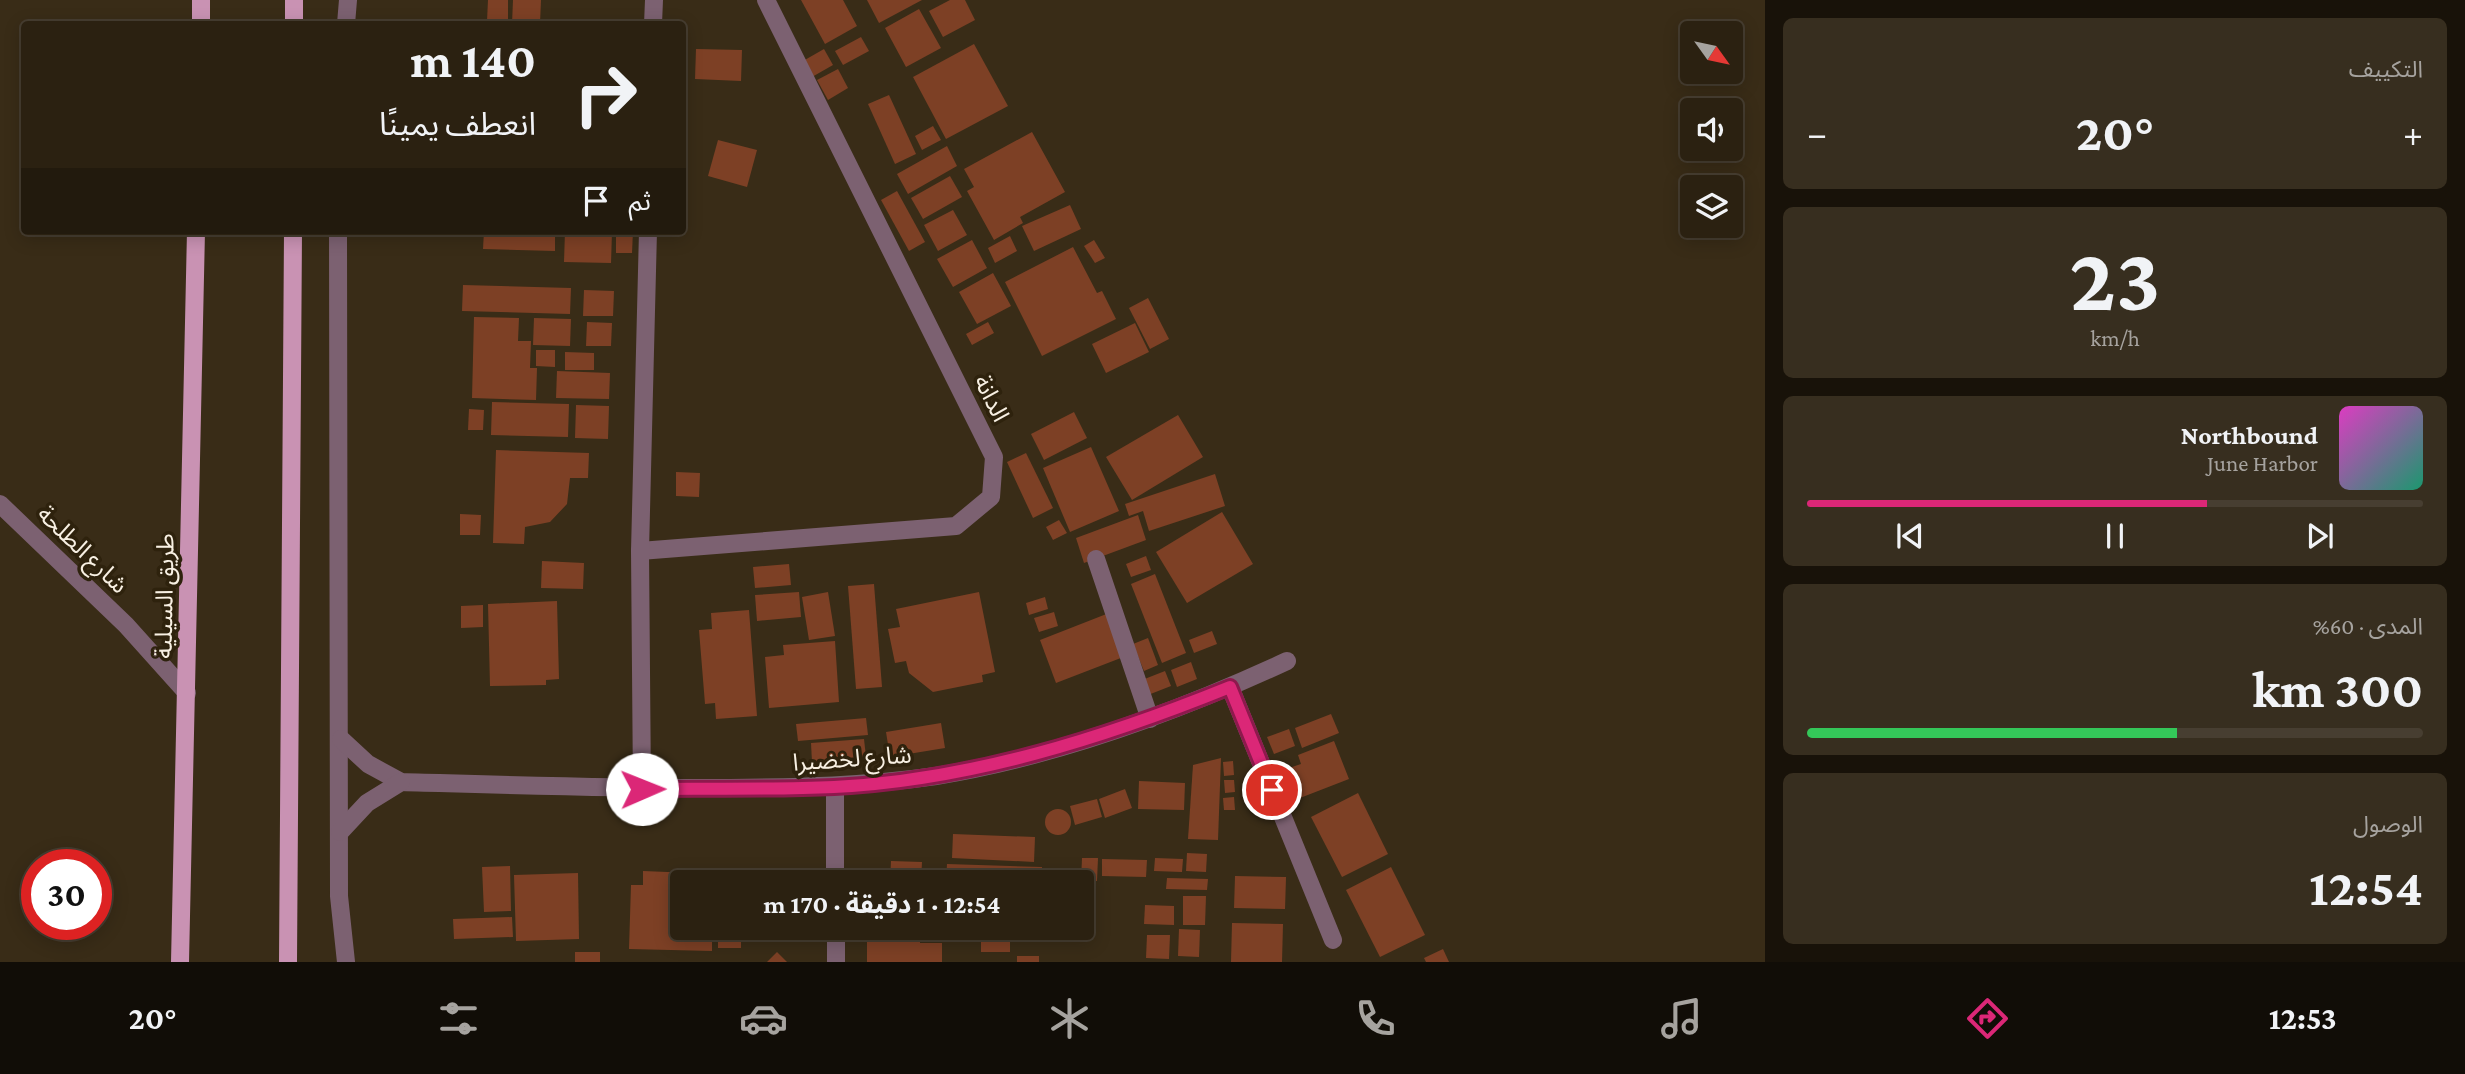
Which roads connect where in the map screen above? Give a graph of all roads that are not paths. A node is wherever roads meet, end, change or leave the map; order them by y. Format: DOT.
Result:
graph roads {
  1 [pos="201,0"];
  2 [pos="294,0"];
  3 [pos="348,0"];
  4 [pos="653,0"];
  5 [pos="766,0"];
  6 [pos="201,21"];
  7 [pos="294,21"];
  8 [pos="346,21"];
  9 [pos="653,21"];
  10 [pos="196,235"];
  11 [pos="293,235"];
  12 [pos="338,235"];
  13 [pos="648,235"];
  14 [pos="0,504"];
  15 [pos="640,551"];
  16 [pos="1096,559"];
  17 [pos="1287,660"];
  18 [pos="1230,687"];
  19 [pos="187,693"];
  20 [pos="1150,719"];
  21 [pos="341,739"];
  22 [pos="401,782"];
  23 [pos="835,787"];
  24 [pos="642,789"];
  25 [pos="340,832"];
  26 [pos="835,870"];
  27 [pos="836,940"];
  28 [pos="1333,940"];
  29 [pos="180,962"];
  30 [pos="288,962"];
  31 [pos="346,962"];
  32 [pos="836,962"];
  1 -- 6 [label="main road"];
  2 -- 7 [label="main road"];
  3 -- 8 [label="street"];
  4 -- 9 [label="street"];
  5 -- 15 [label="street, الدانة"];
  10 -- 19 [label="main road, طريق السيلية"];
  11 -- 30 [label="main road"];
  12 -- 21 [label="street"];
  13 -- 15 [label="street"];
  14 -- 19 [label="street, شارع الطلحة"];
  15 -- 24 [label="street"];
  16 -- 20 [label="street"];
  17 -- 18 [label="street, شارع لخضيرا"];
  18 -- 20 [label="street, شارع لخضيرا"];
  18 -- 28 [label="street"];
  19 -- 29 [label="main road, طريق السيلية"];
  20 -- 23 [label="street, شارع لخضيرا"];
  21 -- 22 [label="street, شارع لخضيرا"];
  21 -- 25 [label="street"];
  22 -- 24 [label="street, شارع لخضيرا"];
  22 -- 25 [label="street"];
  23 -- 24 [label="street, شارع لخضيرا"];
  23 -- 26 [label="street"];
  25 -- 31 [label="street"];
  27 -- 32 [label="street"];
}
